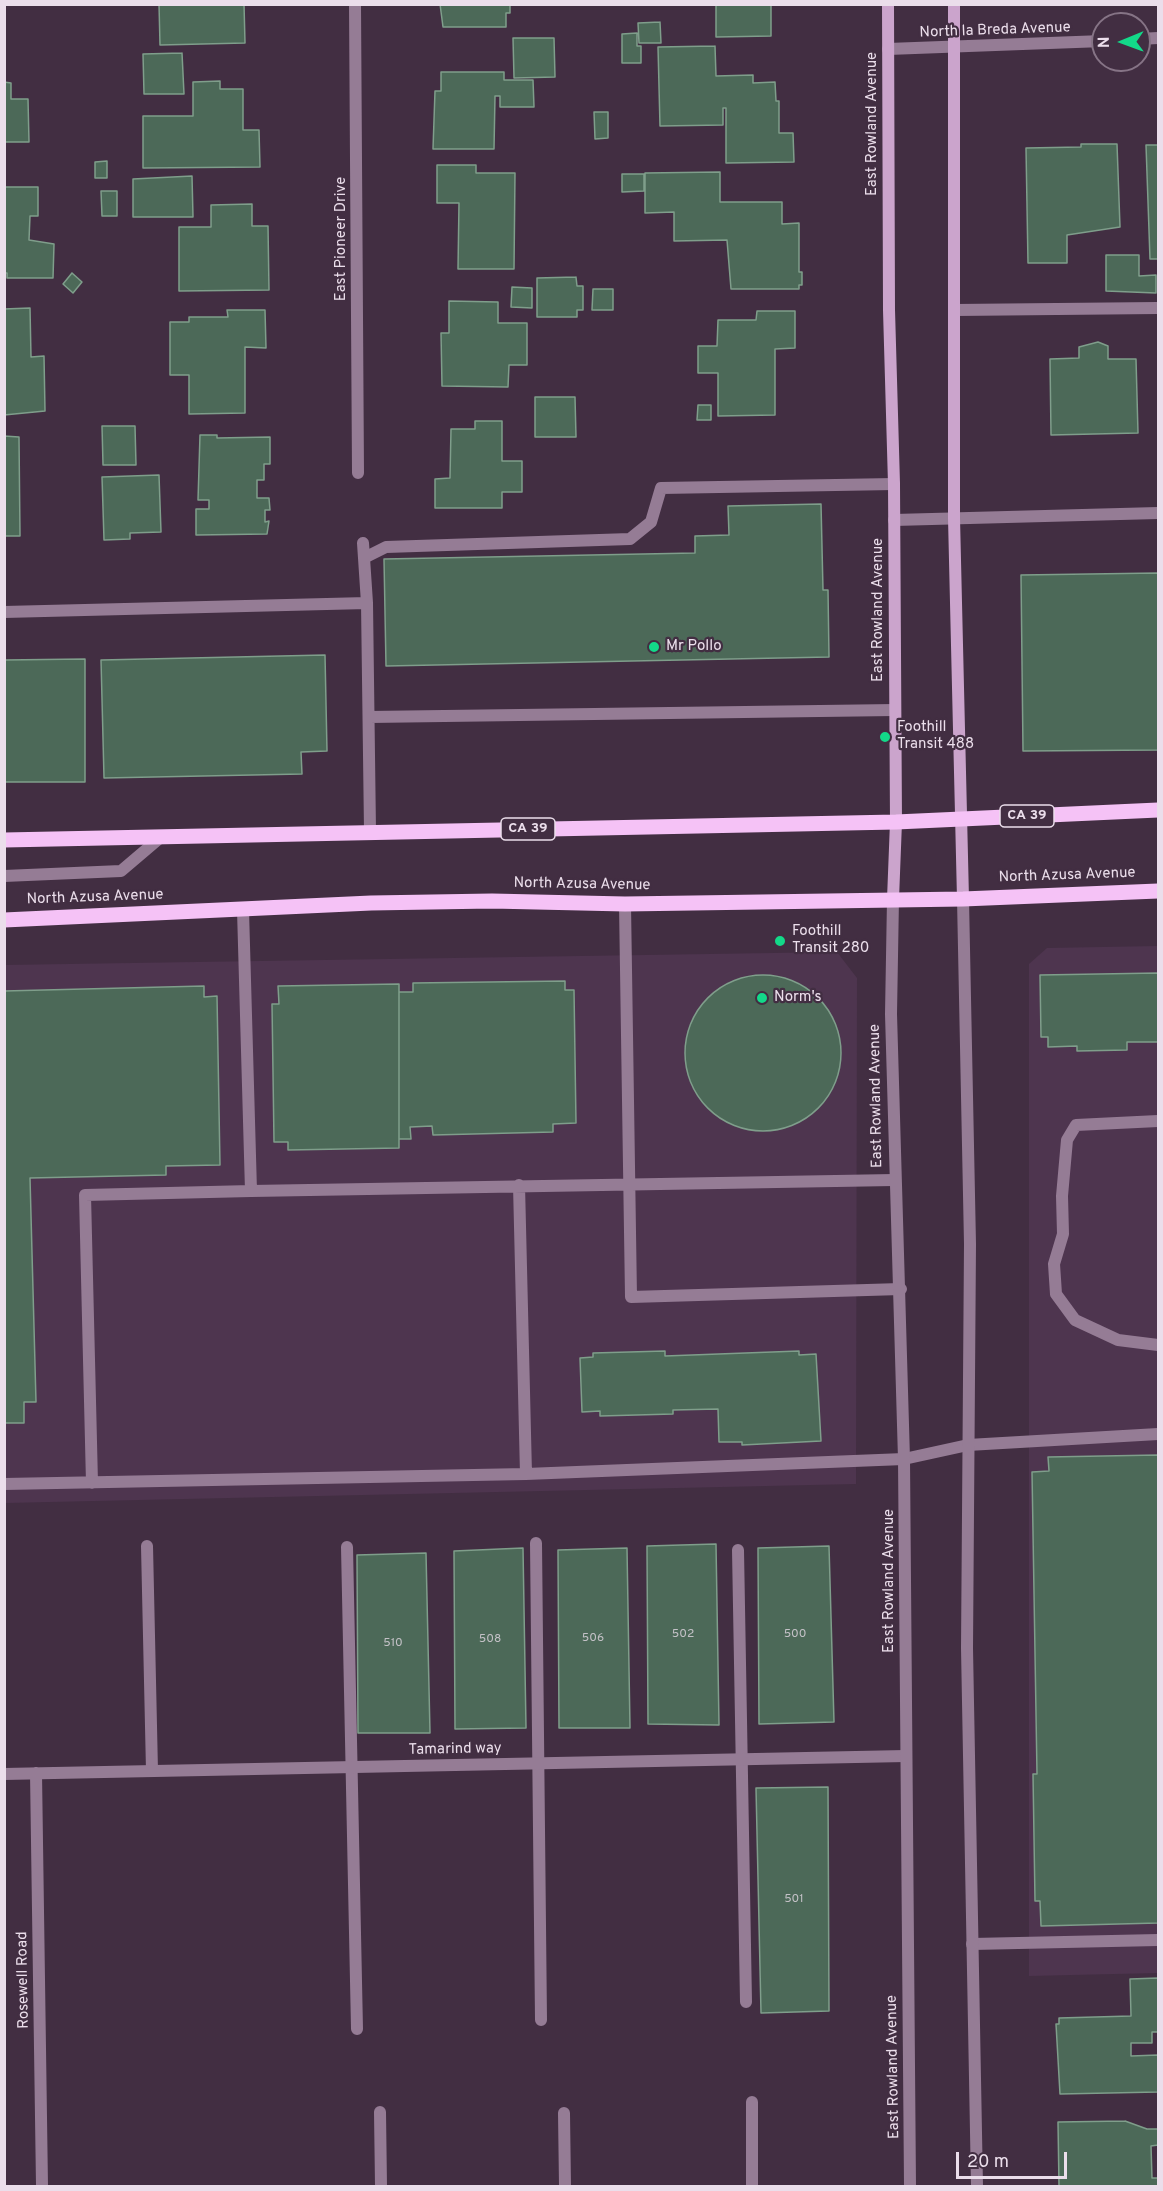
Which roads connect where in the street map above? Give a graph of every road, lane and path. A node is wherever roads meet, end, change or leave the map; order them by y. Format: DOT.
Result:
graph roads {
  1 [pos="355,4"];
  2 [pos="888,4"];
  3 [pos="954,4"];
  4 [pos="1091,42"];
  5 [pos="955,48"];
  6 [pos="888,49"];
  7 [pos="1158,308"];
  8 [pos="955,310"];
  9 [pos="358,473"];
  10 [pos="894,484"];
  11 [pos="1158,513"];
  12 [pos="954,518"];
  13 [pos="894,520"];
  14 [pos="363,543"];
  15 [pos="364,558"];
  16 [pos="368,603"];
  17 [pos="4,612"];
  18 [pos="895,710"];
  19 [pos="369,717"];
  20 [pos="1158,810"];
  21 [pos="962,819"];
  22 [pos="896,822"];
  23 [pos="370,831"];
  24 [pos="161,837"];
  25 [pos="4,840"];
  26 [pos="4,876"];
  27 [pos="1158,891"];
  28 [pos="893,899"];
  29 [pos="963,899"];
  30 [pos="625,904"];
  31 [pos="243,910"];
  32 [pos="4,920"];
  33 [pos="1158,1120"];
  34 [pos="894,1180"];
  35 [pos="628,1183"];
  36 [pos="519,1185"];
  37 [pos="251,1191"];
  38 [pos="901,1289"];
  39 [pos="1158,1346"];
  40 [pos="1158,1434"];
  41 [pos="969,1445"];
  42 [pos="904,1459"];
  43 [pos="526,1474"];
  44 [pos="92,1483"];
  45 [pos="4,1484"];
  46 [pos="536,1543"];
  47 [pos="147,1546"];
  48 [pos="346,1547"];
  49 [pos="738,1550"];
  50 [pos="906,1756"];
  51 [pos="742,1759"];
  52 [pos="540,1763"];
  53 [pos="352,1767"];
  54 [pos="152,1771"];
  55 [pos="36,1773"];
  56 [pos="4,1774"];
  57 [pos="1158,1940"];
  58 [pos="972,1944"];
  59 [pos="746,2002"];
  60 [pos="541,2020"];
  61 [pos="357,2029"];
  62 [pos="752,2102"];
  63 [pos="380,2112"];
  64 [pos="564,2113"];
  65 [pos="42,2187"];
  66 [pos="381,2187"];
  67 [pos="565,2187"];
  68 [pos="752,2187"];
  69 [pos="910,2187"];
  70 [pos="976,2187"];
  1 -- 9 [label="street, East Pioneer Drive"];
  2 -- 6 [label="main road, East Rowland Avenue"];
  3 -- 5 [label="main road"];
  4 -- 5 [label="street, North la Breda Avenue"];
  5 -- 6 [label="street, North la Breda Avenue"];
  5 -- 8 [label="main road"];
  6 -- 10 [label="main road, East Rowland Avenue"];
  7 -- 8 [label="street"];
  8 -- 12 [label="main road"];
  10 -- 13 [label="main road, East Rowland Avenue"];
  10 -- 15 [label="street"];
  11 -- 12 [label="street"];
  12 -- 13 [label="street"];
  12 -- 21 [label="main road"];
  13 -- 18 [label="main road, East Rowland Avenue"];
  14 -- 15 [label="street"];
  15 -- 16 [label="street"];
  16 -- 17 [label="street"];
  16 -- 19 [label="street"];
  18 -- 19 [label="street"];
  18 -- 22 [label="main road, East Rowland Avenue"];
  19 -- 23 [label="street"];
  20 -- 21 [label="main road, CA 39"];
  21 -- 22 [label="main road, CA 39"];
  21 -- 29 [label="main road"];
  22 -- 23 [label="main road, CA 39"];
  22 -- 28 [label="main road, East Rowland Avenue"];
  23 -- 24 [label="main road, CA 39"];
  24 -- 25 [label="main road, CA 39"];
  24 -- 26 [label="street"];
  27 -- 29 [label="main road, North Azusa Avenue"];
  28 -- 29 [label="main road, North Azusa Avenue"];
  28 -- 30 [label="main road, North Azusa Avenue"];
  28 -- 34 [label="street, East Rowland Avenue"];
  29 -- 41 [label="street"];
  30 -- 31 [label="main road, North Azusa Avenue"];
  30 -- 35 [label="street"];
  31 -- 32 [label="main road, North Azusa Avenue"];
  31 -- 37 [label="street"];
  33 -- 39 [label="street"];
  34 -- 35 [label="street"];
  34 -- 38 [label="street, East Rowland Avenue"];
  35 -- 36 [label="street"];
  35 -- 38 [label="street"];
  36 -- 37 [label="street"];
  36 -- 43 [label="street"];
  37 -- 44 [label="street"];
  38 -- 42 [label="street, East Rowland Avenue"];
  40 -- 41 [label="street"];
  41 -- 42 [label="street"];
  41 -- 58 [label="street"];
  42 -- 43 [label="street"];
  42 -- 50 [label="street, East Rowland Avenue"];
  43 -- 44 [label="street"];
  44 -- 45 [label="street"];
  46 -- 52 [label="street"];
  47 -- 54 [label="street"];
  48 -- 53 [label="street"];
  49 -- 51 [label="street"];
  50 -- 51 [label="street, Tamarind way"];
  50 -- 69 [label="street, East Rowland Avenue"];
  51 -- 52 [label="street, Tamarind way"];
  51 -- 59 [label="street"];
  52 -- 53 [label="street, Tamarind way"];
  52 -- 60 [label="street"];
  53 -- 54 [label="street, Tamarind way"];
  53 -- 61 [label="street"];
  54 -- 55 [label="street, Tamarind way"];
  55 -- 56 [label="street, Tamarind way"];
  55 -- 65 [label="street, Rosewell Road"];
  57 -- 58 [label="street"];
  58 -- 70 [label="street"];
  62 -- 68 [label="street"];
  63 -- 66 [label="street"];
  64 -- 67 [label="street"];
}
